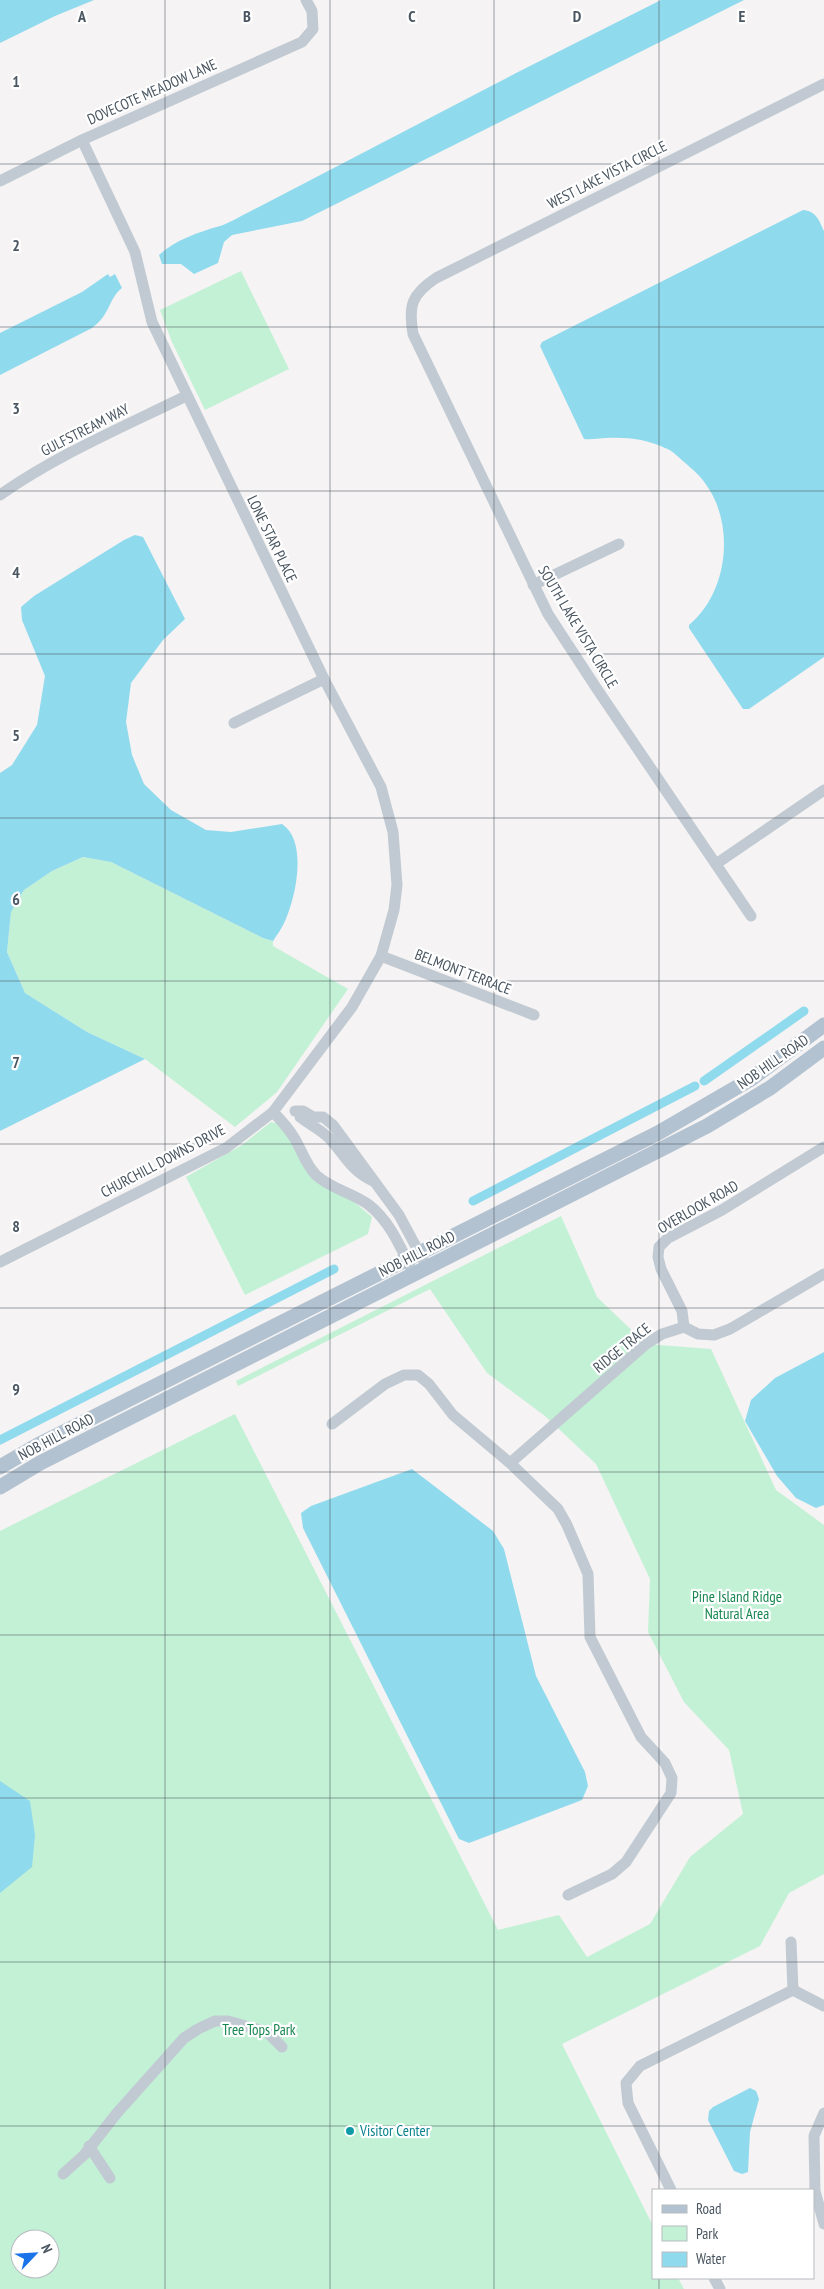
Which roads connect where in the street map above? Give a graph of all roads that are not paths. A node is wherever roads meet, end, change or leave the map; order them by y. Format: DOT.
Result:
graph roads {
  1 [pos="306,0"];
  2 [pos="824,84"];
  3 [pos="82,140"];
  4 [pos="0,181"];
  5 [pos="411,304"];
  6 [pos="186,396"];
  7 [pos="0,495"];
  8 [pos="618,544"];
  9 [pos="533,585"];
  10 [pos="324,679"];
  11 [pos="234,723"];
  12 [pos="824,790"];
  13 [pos="716,864"];
  14 [pos="751,916"];
  15 [pos="381,956"];
  16 [pos="534,1015"];
  17 [pos="824,1025"];
  18 [pos="824,1048"];
  19 [pos="284,1101"];
  20 [pos="274,1112"];
  21 [pos="310,1120"];
  22 [pos="824,1147"];
  23 [pos="299,1148"];
  24 [pos="412,1256"];
  25 [pos="0,1262"];
  26 [pos="421,1272"];
  27 [pos="824,1274"];
  28 [pos="684,1328"];
  29 [pos="332,1424"];
  30 [pos="510,1463"];
  31 [pos="0,1467"];
  32 [pos="0,1488"];
  33 [pos="568,1895"];
  34 [pos="791,1942"];
  35 [pos="793,1990"];
  36 [pos="824,2006"];
  37 [pos="282,2047"];
  38 [pos="824,2113"];
  39 [pos="89,2146"];
  40 [pos="63,2174"];
  41 [pos="110,2178"];
  42 [pos="671,2189"];
  43 [pos="824,2224"];
  1 -- 3 [label="street, DOVECOTE MEADOW LANE"];
  2 -- 5 [label="street, WEST LAKE VISTA CIRCLE"];
  3 -- 4 [label="street, DOVECOTE MEADOW LANE"];
  3 -- 6 [label="street, LONE STAR PLACE"];
  5 -- 9 [label="street, SOUTH LAKE VISTA CIRCLE"];
  6 -- 7 [label="street, GULFSTREAM WAY"];
  6 -- 10 [label="street, LONE STAR PLACE"];
  8 -- 9 [label="street"];
  9 -- 13 [label="street, SOUTH LAKE VISTA CIRCLE"];
  10 -- 11 [label="street"];
  10 -- 15 [label="street, LONE STAR PLACE"];
  12 -- 13 [label="street"];
  13 -- 14 [label="street, SOUTH LAKE VISTA CIRCLE"];
  15 -- 16 [label="street, BELMONT TERRACE"];
  15 -- 19 [label="street, CHURCHILL DOWNS DRIVE"];
  17 -- 24 [label="main road, NOB HILL ROAD"];
  18 -- 26 [label="main road, NOB HILL ROAD"];
  19 -- 20 [label="street, CHURCHILL DOWNS DRIVE"];
  19 -- 21 [label="street"];
  20 -- 23 [label="street"];
  20 -- 25 [label="street, CHURCHILL DOWNS DRIVE"];
  21 -- 23 [label="street"];
  21 -- 24 [label="street"];
  22 -- 28 [label="street, OVERLOOK ROAD"];
  23 -- 24 [label="street"];
  24 -- 26 [label="street"];
  24 -- 31 [label="main road, NOB HILL ROAD"];
  26 -- 32 [label="main road, NOB HILL ROAD"];
  27 -- 28 [label="street"];
  28 -- 30 [label="street, RIDGE TRACE"];
  29 -- 30 [label="street"];
  30 -- 33 [label="street"];
  34 -- 35 [label="street"];
  35 -- 36 [label="street"];
  35 -- 42 [label="street"];
  37 -- 39 [label="street"];
  38 -- 43 [label="street"];
  39 -- 40 [label="street"];
  39 -- 41 [label="street"];
}
